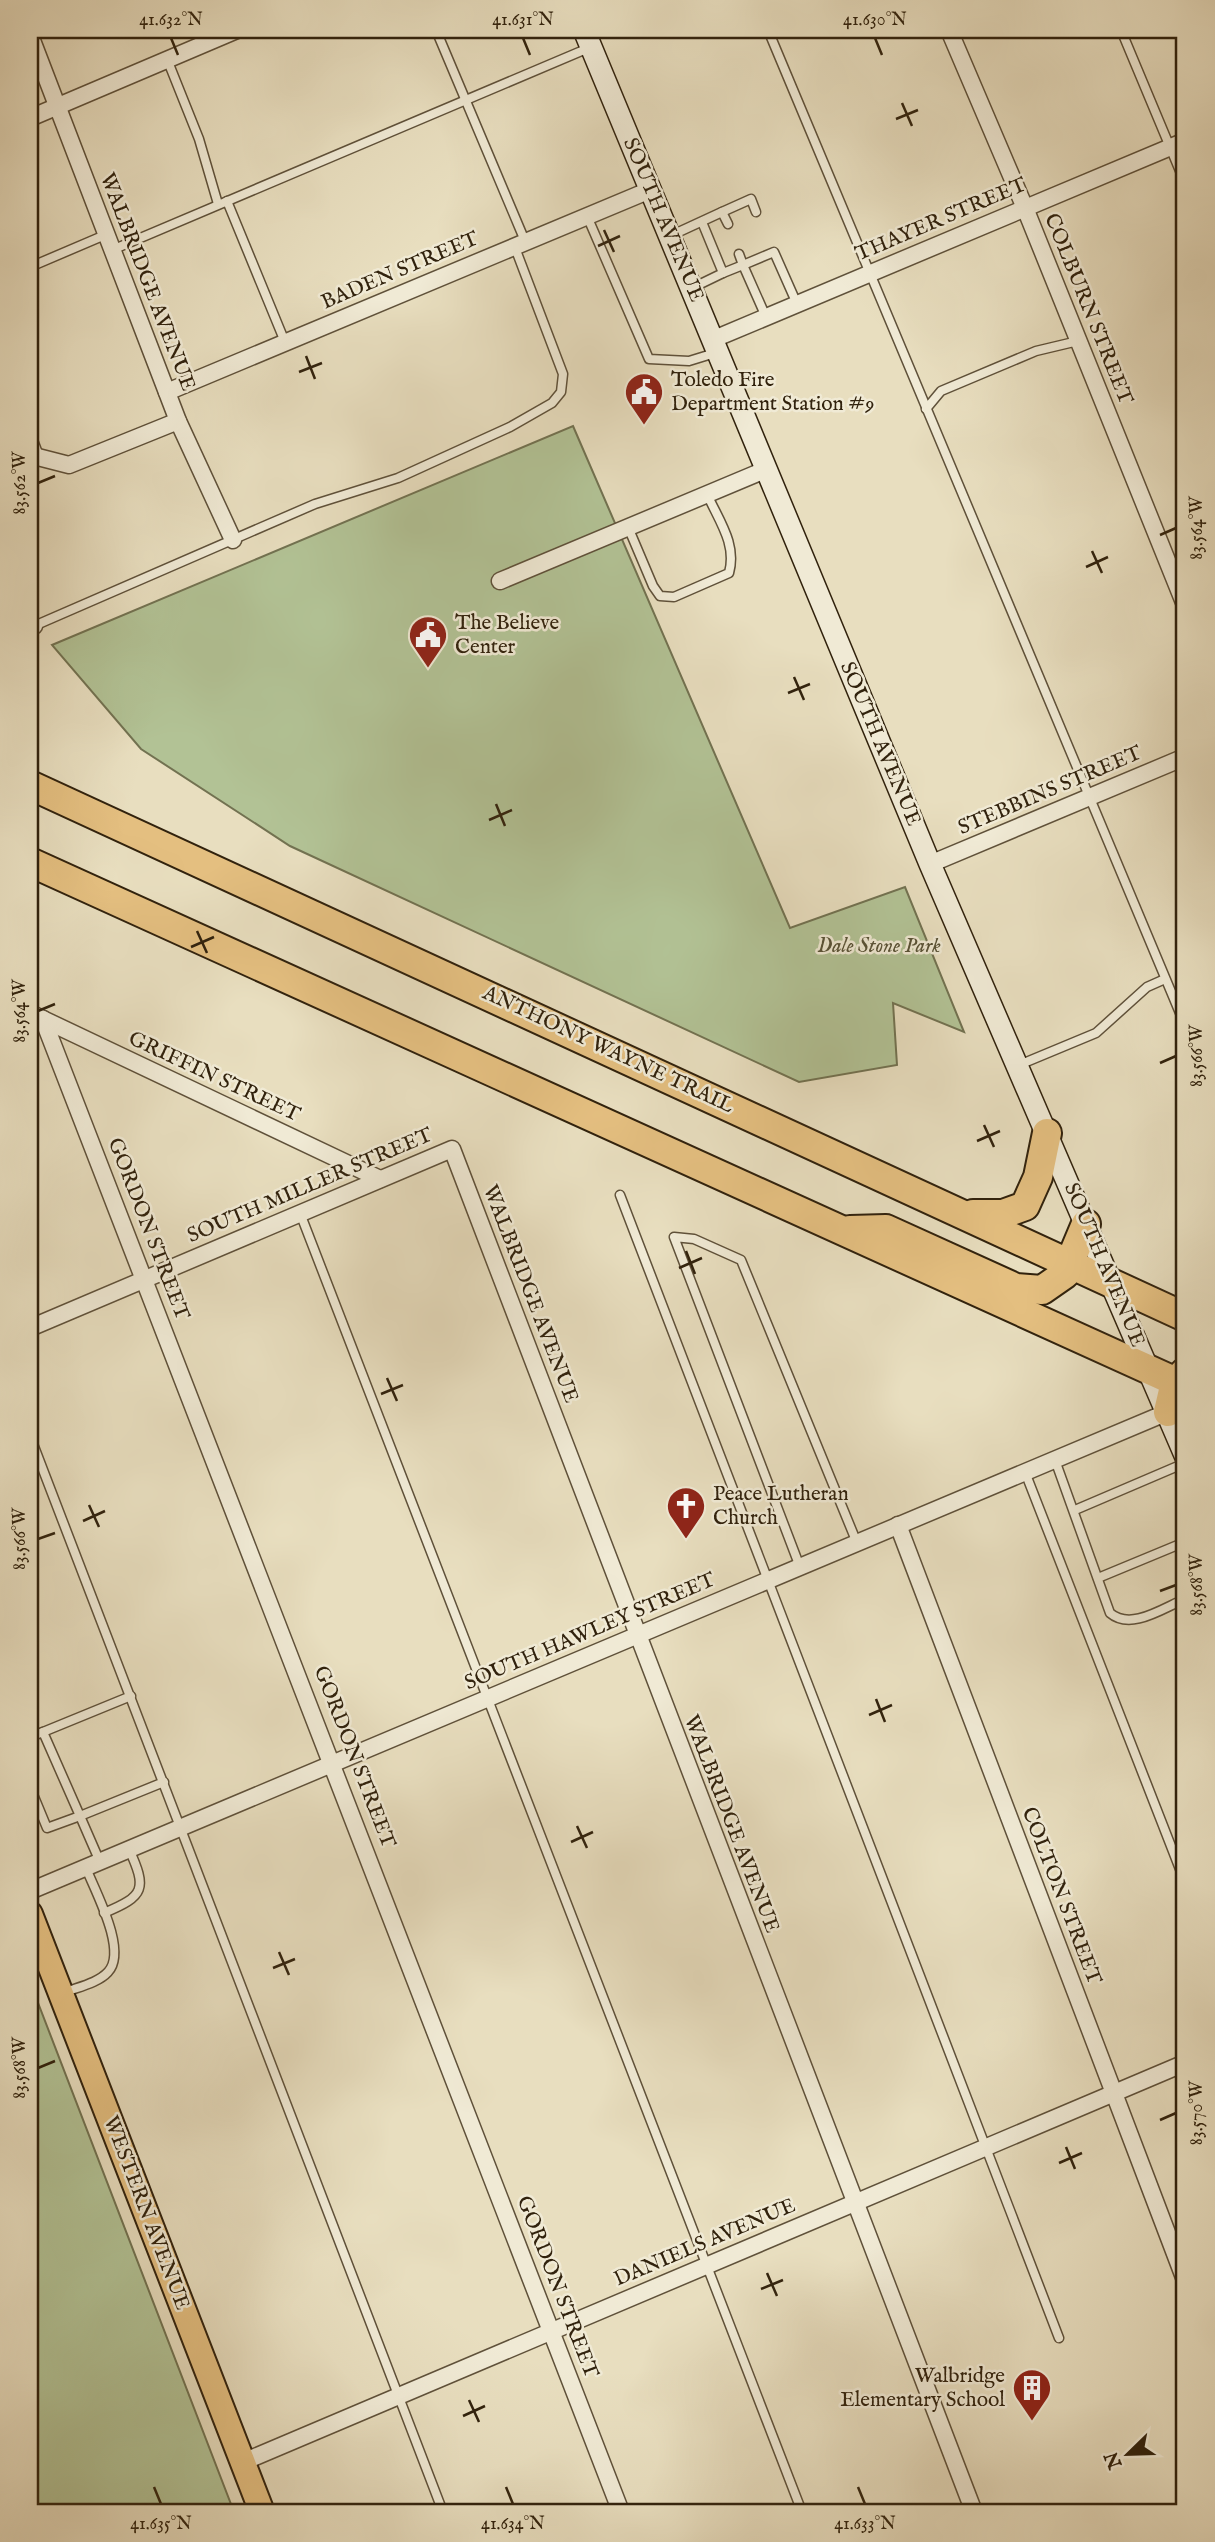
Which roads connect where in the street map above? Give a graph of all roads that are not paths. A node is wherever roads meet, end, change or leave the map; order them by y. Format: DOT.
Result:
graph roads {
  1 [pos="237,30"];
  2 [pos="436,30"];
  3 [pos="768,30"];
  4 [pos="949,30"];
  5 [pos="1121,30"];
  6 [pos="30,35"];
  7 [pos="587,38"];
  8 [pos="167,59"];
  9 [pos="466,100"];
  10 [pos="56,107"];
  11 [pos="30,118"];
  12 [pos="1178,144"];
  13 [pos="1185,183"];
  14 [pos="650,190"];
  15 [pos="223,202"];
  16 [pos="1025,208"];
  17 [pos="722,212"];
  18 [pos="756,212"];
  19 [pos="587,216"];
  20 [pos="702,222"];
  21 [pos="728,224"];
  22 [pos="105,235"];
  23 [pos="670,236"];
  24 [pos="769,241"];
  25 [pos="520,243"];
  26 [pos="112,250"];
  27 [pos="774,252"];
  28 [pos="739,254"];
  29 [pos="743,265"];
  30 [pos="30,267"];
  31 [pos="723,273"];
  32 [pos="870,273"];
  33 [pos="692,288"];
  34 [pos="797,304"];
  35 [pos="766,317"];
  36 [pos="1078,341"];
  37 [pos="285,342"];
  38 [pos="716,345"];
  39 [pos="167,392"];
  40 [pos="926,409"];
  41 [pos="178,421"];
  42 [pos="30,432"];
  43 [pos="35,457"];
  44 [pos="765,470"];
  45 [pos="707,494"];
  46 [pos="628,527"];
  47 [pos="233,540"];
  48 [pos="500,581"];
  49 [pos="1185,604"];
  50 [pos="32,625"];
  51 [pos="1185,757"];
  52 [pos="30,785"];
  53 [pos="1087,798"];
  54 [pos="30,862"];
  55 [pos="930,864"];
  56 [pos="1165,979"];
  57 [pos="37,1016"];
  58 [pos="1185,1025"];
  59 [pos="1018,1065"];
  60 [pos="1047,1133"];
  61 [pos="452,1149"];
  62 [pos="380,1179"];
  63 [pos="620,1195"];
  64 [pos="300,1213"];
  65 [pos="966,1214"];
  66 [pos="1086,1224"];
  67 [pos="840,1230"];
  68 [pos="1071,1262"];
  69 [pos="145,1279"];
  70 [pos="1109,1280"];
  71 [pos="1185,1317"];
  72 [pos="30,1328"];
  73 [pos="1150,1371"];
  74 [pos="1182,1380"];
  75 [pos="1168,1412"];
  76 [pos="30,1436"];
  77 [pos="1185,1455"];
  78 [pos="1055,1460"];
  79 [pos="1185,1463"];
  80 [pos="1025,1472"];
  81 [pos="1075,1510"];
  82 [pos="898,1525"];
  83 [pos="1185,1542"];
  84 [pos="857,1543"];
  85 [pos="800,1567"];
  86 [pos="1098,1578"];
  87 [pos="769,1580"];
  88 [pos="1185,1599"];
  89 [pos="637,1635"];
  90 [pos="131,1696"];
  91 [pos="489,1697"];
  92 [pos="43,1732"];
  93 [pos="30,1737"];
  94 [pos="334,1764"];
  95 [pos="164,1782"];
  96 [pos="30,1787"];
  97 [pos="80,1816"];
  98 [pos="182,1827"];
  99 [pos="129,1849"];
  100 [pos="93,1865"];
  101 [pos="1185,1882"];
  102 [pos="30,1891"];
  103 [pos="104,1913"];
  104 [pos="30,1914"];
  105 [pos="61,1994"];
  106 [pos="1185,2063"];
  107 [pos="1114,2095"];
  108 [pos="986,2149"];
  109 [pos="854,2203"];
  110 [pos="706,2263"];
  111 [pos="1185,2280"];
  112 [pos="552,2332"];
  113 [pos="1059,2338"];
  114 [pos="398,2396"];
  115 [pos="243,2462"];
  116 [pos="262,2512"];
  117 [pos="443,2512"];
  118 [pos="621,2512"];
  119 [pos="803,2512"];
  120 [pos="974,2512"];
  1 -- 8 [label="street"];
  2 -- 9 [label="lane"];
  3 -- 32 [label="lane"];
  4 -- 16 [label="street, COLBURN STREET"];
  5 -- 12 [label="lane"];
  6 -- 10 [label="street, WALBRIDGE AVENUE"];
  7 -- 9 [label="lane"];
  7 -- 14 [label="street, SOUTH AVENUE"];
  8 -- 10 [label="street"];
  8 -- 15 [label="lane"];
  9 -- 15 [label="lane"];
  9 -- 25 [label="lane"];
  10 -- 11 [label="street"];
  10 -- 22 [label="street, WALBRIDGE AVENUE"];
  12 -- 13 [label="lane"];
  12 -- 16 [label="street, THAYER STREET"];
  14 -- 19 [label="street, BADEN STREET"];
  14 -- 23 [label="street, SOUTH AVENUE"];
  15 -- 26 [label="lane"];
  15 -- 37 [label="lane"];
  16 -- 32 [label="street, THAYER STREET"];
  16 -- 36 [label="street, COLBURN STREET"];
  17 -- 18 [label="lane"];
  17 -- 20 [label="lane"];
  17 -- 21 [label="lane"];
  19 -- 25 [label="street, BADEN STREET"];
  19 -- 38 [label="lane"];
  20 -- 23 [label="lane"];
  20 -- 31 [label="lane"];
  22 -- 26 [label="street, WALBRIDGE AVENUE"];
  22 -- 30 [label="lane"];
  23 -- 33 [label="street, SOUTH AVENUE"];
  24 -- 27 [label="lane"];
  25 -- 37 [label="street, BADEN STREET"];
  25 -- 47 [label="lane"];
  26 -- 39 [label="street, WALBRIDGE AVENUE"];
  27 -- 29 [label="lane"];
  27 -- 34 [label="lane"];
  28 -- 29 [label="lane"];
  29 -- 31 [label="lane"];
  29 -- 35 [label="lane"];
  31 -- 33 [label="lane"];
  32 -- 34 [label="street, THAYER STREET"];
  32 -- 40 [label="lane"];
  33 -- 38 [label="street, SOUTH AVENUE"];
  34 -- 35 [label="street, THAYER STREET"];
  35 -- 38 [label="street, THAYER STREET"];
  36 -- 40 [label="lane"];
  36 -- 49 [label="street, COLBURN STREET"];
  37 -- 39 [label="street, BADEN STREET"];
  38 -- 44 [label="street, SOUTH AVENUE"];
  39 -- 41 [label="street, WALBRIDGE AVENUE"];
  40 -- 53 [label="lane"];
  41 -- 43 [label="street"];
  41 -- 47 [label="street, WALBRIDGE AVENUE"];
  42 -- 43 [label="lane"];
  44 -- 45 [label="street"];
  44 -- 55 [label="street, SOUTH AVENUE"];
  45 -- 46 [label="street"];
  45 -- 46 [label="lane"];
  46 -- 48 [label="street"];
  47 -- 50 [label="lane"];
  51 -- 53 [label="street, STEBBINS STREET"];
  52 -- 65 [label="highway, ANTHONY WAYNE TRAIL"];
  53 -- 55 [label="street, STEBBINS STREET"];
  53 -- 56 [label="lane"];
  54 -- 67 [label="highway"];
  55 -- 59 [label="street, SOUTH AVENUE"];
  56 -- 58 [label="lane"];
  56 -- 59 [label="lane"];
  57 -- 62 [label="street, GRIFFIN STREET"];
  57 -- 69 [label="street, GORDON STREET"];
  59 -- 60 [label="street, SOUTH AVENUE"];
  60 -- 65 [label="highway"];
  60 -- 66 [label="street, SOUTH AVENUE"];
  61 -- 62 [label="street, SOUTH MILLER STREET"];
  61 -- 89 [label="street, WALBRIDGE AVENUE"];
  62 -- 64 [label="street, SOUTH MILLER STREET"];
  63 -- 87 [label="lane"];
  64 -- 69 [label="street, SOUTH MILLER STREET"];
  64 -- 91 [label="lane"];
  65 -- 68 [label="highway, ANTHONY WAYNE TRAIL"];
  66 -- 68 [label="highway"];
  66 -- 70 [label="street, SOUTH AVENUE"];
  67 -- 68 [label="highway"];
  67 -- 73 [label="highway"];
  68 -- 70 [label="highway, ANTHONY WAYNE TRAIL"];
  69 -- 72 [label="street, SOUTH MILLER STREET"];
  69 -- 94 [label="street, GORDON STREET"];
  70 -- 71 [label="highway, ANTHONY WAYNE TRAIL"];
  70 -- 73 [label="street, SOUTH AVENUE"];
  73 -- 74 [label="highway"];
  73 -- 75 [label="street, SOUTH AVENUE"];
  74 -- 75 [label="highway"];
  75 -- 77 [label="street, SOUTH AVENUE"];
  75 -- 78 [label="street, SOUTH HAWLEY STREET"];
  76 -- 90 [label="lane"];
  78 -- 80 [label="street, SOUTH HAWLEY STREET"];
  78 -- 81 [label="lane"];
  79 -- 81 [label="lane"];
  80 -- 82 [label="street, SOUTH HAWLEY STREET"];
  80 -- 101 [label="lane"];
  81 -- 86 [label="lane"];
  82 -- 84 [label="street, SOUTH HAWLEY STREET"];
  82 -- 107 [label="street, COLTON STREET"];
  83 -- 86 [label="lane"];
  84 -- 85 [label="street, SOUTH HAWLEY STREET"];
  84 -- 85 [label="lane"];
  85 -- 87 [label="street, SOUTH HAWLEY STREET"];
  86 -- 88 [label="lane"];
  87 -- 89 [label="street, SOUTH HAWLEY STREET"];
  87 -- 108 [label="lane"];
  89 -- 91 [label="street, SOUTH HAWLEY STREET"];
  89 -- 109 [label="street, WALBRIDGE AVENUE"];
  90 -- 92 [label="lane"];
  90 -- 95 [label="lane"];
  91 -- 94 [label="street, SOUTH HAWLEY STREET"];
  91 -- 110 [label="lane"];
  92 -- 93 [label="lane"];
  92 -- 97 [label="lane"];
  94 -- 98 [label="street, SOUTH HAWLEY STREET"];
  94 -- 112 [label="street, GORDON STREET"];
  95 -- 97 [label="lane"];
  95 -- 98 [label="lane"];
  96 -- 97 [label="lane"];
  97 -- 100 [label="lane"];
  98 -- 99 [label="street, SOUTH HAWLEY STREET"];
  98 -- 114 [label="lane"];
  99 -- 100 [label="street, SOUTH HAWLEY STREET"];
  99 -- 103 [label="lane"];
  100 -- 102 [label="street, SOUTH HAWLEY STREET"];
  100 -- 103 [label="lane"];
  103 -- 105 [label="lane"];
  104 -- 105 [label="main road, WESTERN AVENUE"];
  105 -- 115 [label="main road, WESTERN AVENUE"];
  106 -- 107 [label="street, DANIELS AVENUE"];
  107 -- 108 [label="street, DANIELS AVENUE"];
  107 -- 111 [label="street, COLTON STREET"];
  108 -- 109 [label="street, DANIELS AVENUE"];
  108 -- 113 [label="lane"];
  109 -- 110 [label="street, DANIELS AVENUE"];
  109 -- 120 [label="street, WALBRIDGE AVENUE"];
  110 -- 112 [label="street, DANIELS AVENUE"];
  110 -- 119 [label="lane"];
  112 -- 114 [label="street, DANIELS AVENUE"];
  112 -- 118 [label="street, GORDON STREET"];
  114 -- 115 [label="street, DANIELS AVENUE"];
  114 -- 117 [label="lane"];
  115 -- 116 [label="main road, WESTERN AVENUE"];
}
